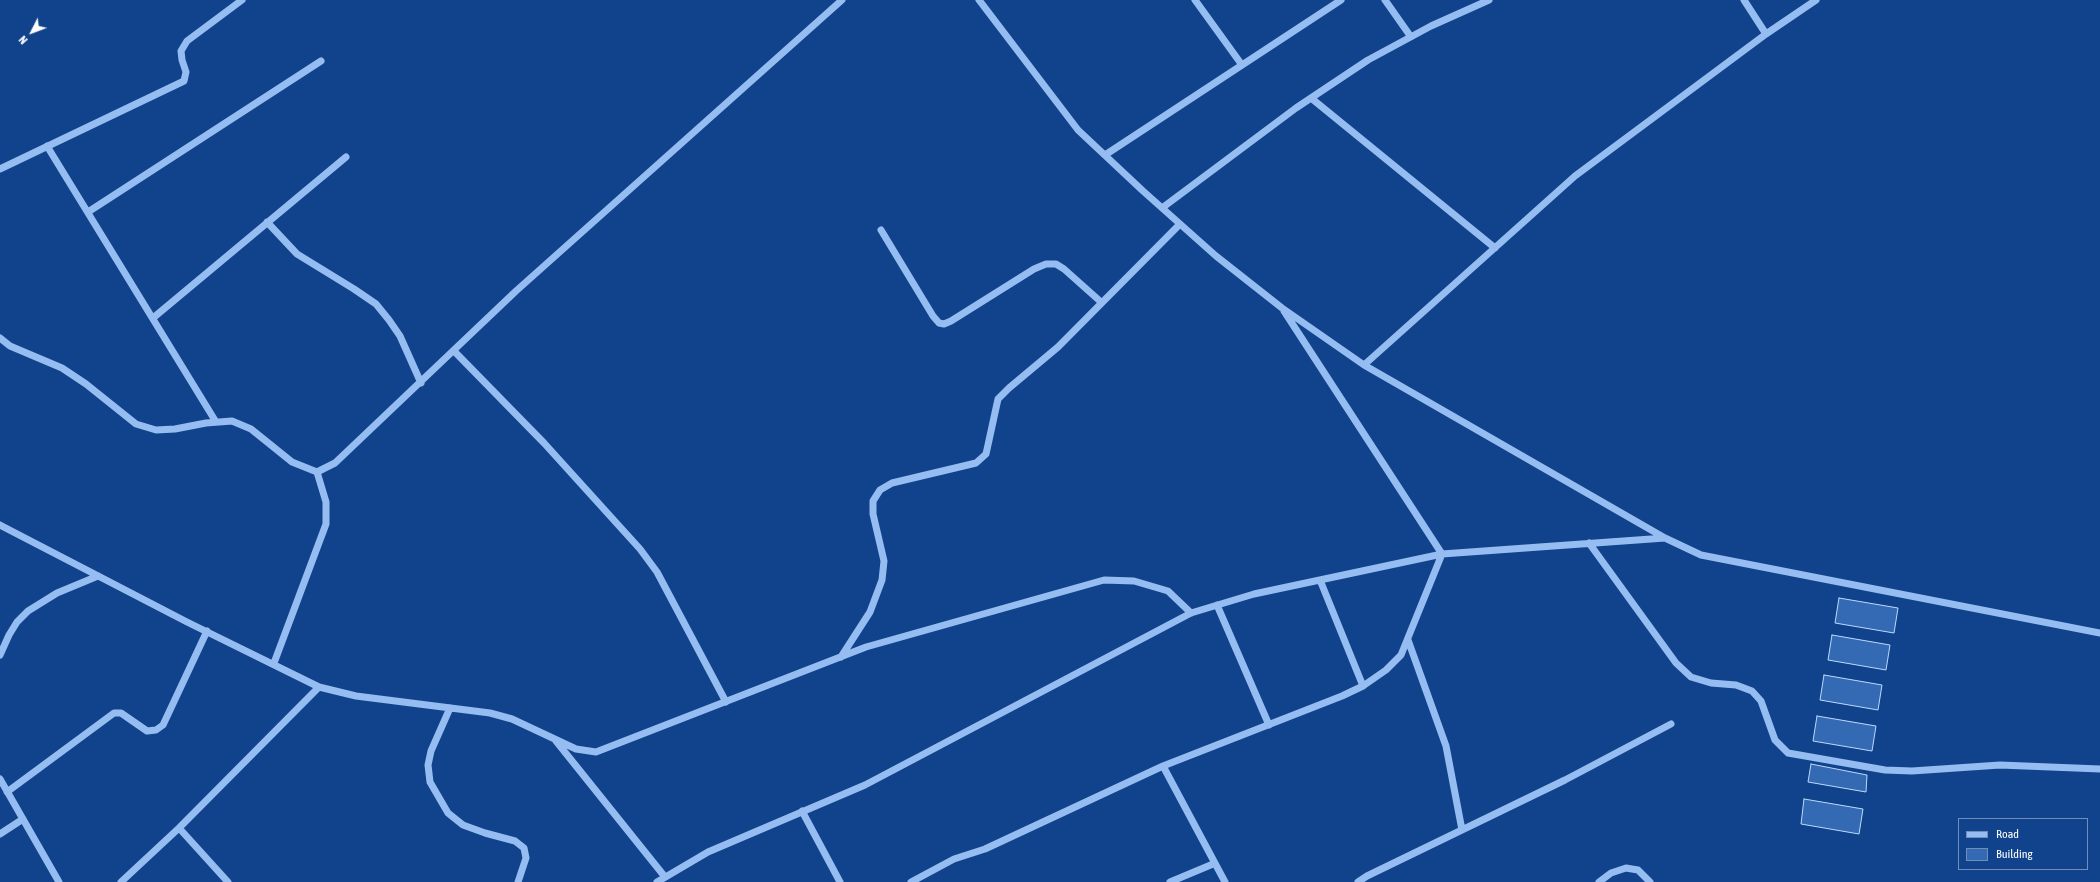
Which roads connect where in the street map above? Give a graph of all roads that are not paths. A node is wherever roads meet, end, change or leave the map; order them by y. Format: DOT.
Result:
graph roads {
  1 [pos="242,0"];
  2 [pos="842,0"];
  3 [pos="979,0"];
  4 [pos="1195,0"];
  5 [pos="1341,0"];
  6 [pos="1385,0"];
  7 [pos="1489,0"];
  8 [pos="1744,0"];
  9 [pos="1816,0"];
  10 [pos="1766,34"];
  11 [pos="1411,37"];
  12 [pos="321,61"];
  13 [pos="1242,65"];
  14 [pos="1311,98"];
  15 [pos="47,146"];
  16 [pos="1105,155"];
  17 [pos="346,157"];
  18 [pos="0,169"];
  19 [pos="1162,208"];
  20 [pos="88,212"];
  21 [pos="267,222"];
  22 [pos="1180,224"];
  23 [pos="881,230"];
  24 [pos="1495,248"];
  25 [pos="1101,302"];
  26 [pos="1282,308"];
  27 [pos="152,318"];
  28 [pos="0,338"];
  29 [pos="454,351"];
  30 [pos="1364,365"];
  31 [pos="421,383"];
  32 [pos="216,422"];
  33 [pos="317,472"];
  34 [pos="0,525"];
  35 [pos="1665,538"];
  36 [pos="1588,543"];
  37 [pos="1442,554"];
  38 [pos="98,576"];
  39 [pos="1320,580"];
  40 [pos="1217,605"];
  41 [pos="1191,613"];
  42 [pos="206,631"];
  43 [pos="2100,633"];
  44 [pos="1408,640"];
  45 [pos="0,655"];
  46 [pos="840,657"];
  47 [pos="274,663"];
  48 [pos="1363,686"];
  49 [pos="319,687"];
  50 [pos="726,702"];
  51 [pos="450,708"];
  52 [pos="1671,724"];
  53 [pos="1269,725"];
  54 [pos="555,740"];
  55 [pos="1163,766"];
  56 [pos="2100,769"];
  57 [pos="0,779"];
  58 [pos="7,792"];
  59 [pos="802,811"];
  60 [pos="23,819"];
  61 [pos="178,828"];
  62 [pos="1462,830"];
  63 [pos="0,834"];
  64 [pos="1213,864"];
  65 [pos="665,877"];
  66 [pos="59,882"];
  67 [pos="121,882"];
  68 [pos="228,882"];
  69 [pos="518,882"];
  70 [pos="657,882"];
  71 [pos="840,882"];
  72 [pos="911,882"];
  73 [pos="1170,882"];
  74 [pos="1224,882"];
  75 [pos="1358,882"];
  76 [pos="1599,882"];
  77 [pos="1650,882"];
  1 -- 15 [label="street"];
  2 -- 29 [label="street"];
  3 -- 16 [label="street"];
  4 -- 13 [label="street"];
  5 -- 13 [label="street"];
  6 -- 11 [label="street"];
  7 -- 11 [label="street"];
  8 -- 10 [label="street"];
  9 -- 10 [label="street"];
  10 -- 24 [label="street"];
  11 -- 14 [label="street"];
  12 -- 20 [label="street"];
  13 -- 16 [label="street"];
  14 -- 19 [label="street"];
  14 -- 24 [label="street"];
  15 -- 18 [label="street"];
  15 -- 20 [label="street"];
  16 -- 19 [label="street"];
  17 -- 21 [label="street"];
  19 -- 22 [label="street"];
  20 -- 27 [label="street"];
  21 -- 27 [label="street"];
  21 -- 31 [label="street"];
  22 -- 25 [label="street"];
  22 -- 26 [label="street"];
  23 -- 25 [label="street"];
  24 -- 30 [label="street"];
  25 -- 46 [label="street"];
  26 -- 30 [label="street"];
  26 -- 37 [label="street"];
  27 -- 32 [label="street"];
  28 -- 32 [label="street"];
  29 -- 31 [label="street"];
  29 -- 50 [label="street"];
  30 -- 35 [label="street"];
  31 -- 33 [label="street"];
  32 -- 33 [label="street"];
  33 -- 47 [label="street"];
  34 -- 38 [label="street"];
  35 -- 36 [label="street"];
  35 -- 43 [label="street"];
  36 -- 37 [label="street"];
  36 -- 56 [label="street"];
  37 -- 39 [label="street"];
  37 -- 44 [label="street"];
  38 -- 42 [label="street"];
  38 -- 45 [label="street"];
  39 -- 40 [label="street"];
  39 -- 48 [label="street"];
  40 -- 41 [label="street"];
  40 -- 53 [label="street"];
  41 -- 46 [label="street"];
  41 -- 59 [label="street"];
  42 -- 47 [label="street"];
  42 -- 58 [label="street"];
  44 -- 48 [label="street"];
  44 -- 62 [label="street"];
  46 -- 50 [label="street"];
  47 -- 49 [label="street"];
  48 -- 53 [label="street"];
  49 -- 51 [label="street"];
  49 -- 61 [label="street"];
  50 -- 54 [label="street"];
  51 -- 54 [label="street"];
  51 -- 69 [label="street"];
  52 -- 62 [label="street"];
  53 -- 55 [label="street"];
  54 -- 65 [label="street"];
  55 -- 64 [label="street"];
  55 -- 72 [label="street"];
  57 -- 58 [label="street"];
  58 -- 60 [label="street"];
  59 -- 65 [label="street"];
  59 -- 71 [label="street"];
  60 -- 63 [label="street"];
  60 -- 66 [label="street"];
  61 -- 67 [label="street"];
  61 -- 68 [label="street"];
  62 -- 75 [label="street"];
  64 -- 73 [label="street"];
  64 -- 74 [label="street"];
  65 -- 70 [label="street"];
  76 -- 77 [label="street"];
}
